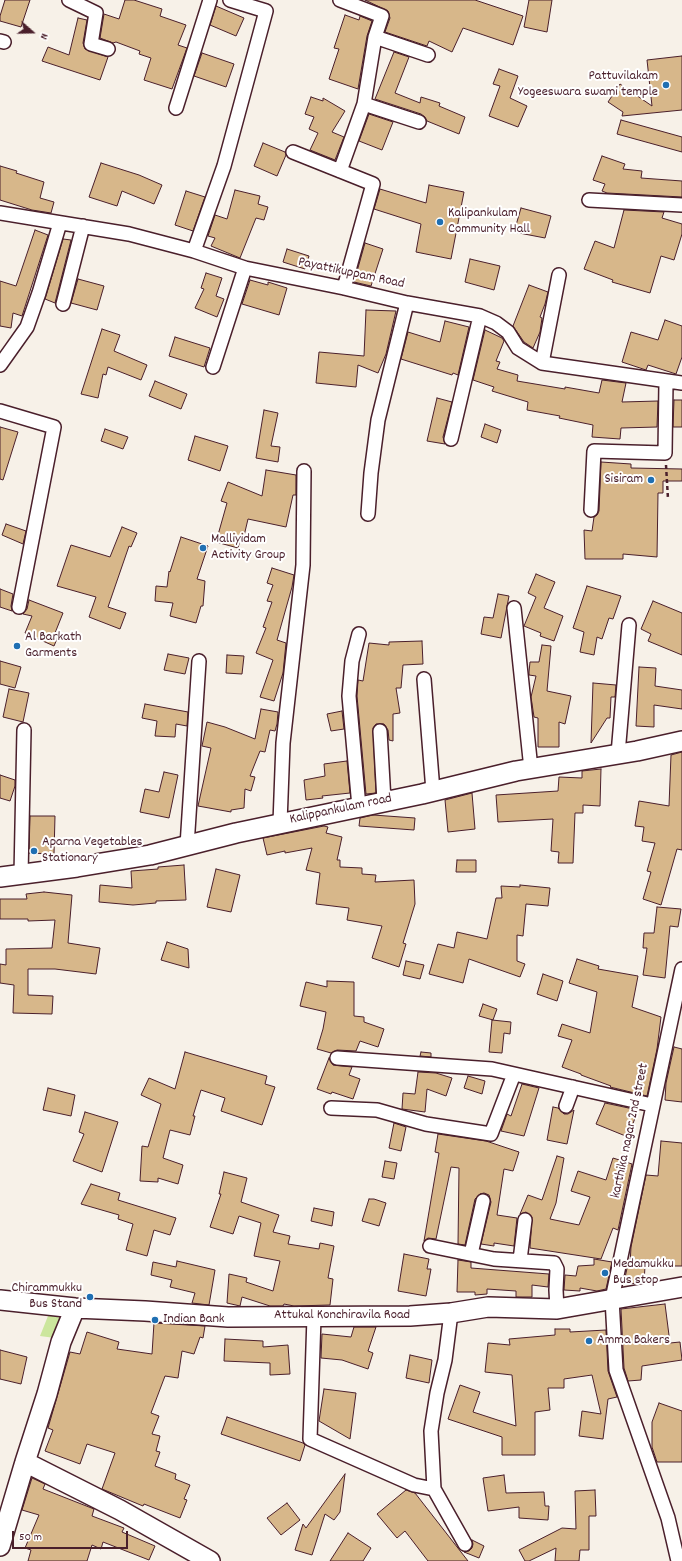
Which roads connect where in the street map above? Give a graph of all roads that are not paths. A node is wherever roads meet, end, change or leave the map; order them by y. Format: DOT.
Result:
graph roads {
  1 [pos="68,0"];
  2 [pos="210,0"];
  3 [pos="230,0"];
  4 [pos="340,0"];
  5 [pos="375,37"];
  6 [pos="108,49"];
  7 [pos="428,55"];
  8 [pos="364,104"];
  9 [pos="176,108"];
  10 [pos="419,122"];
  11 [pos="293,152"];
  12 [pos="340,171"];
  13 [pos="589,200"];
  14 [pos="682,205"];
  15 [pos="0,214"];
  16 [pos="60,223"];
  17 [pos="82,226"];
  18 [pos="194,252"];
  19 [pos="245,268"];
  20 [pos="559,275"];
  21 [pos="344,288"];
  22 [pos="407,303"];
  23 [pos="63,304"];
  24 [pos="480,316"];
  25 [pos="542,363"];
  26 [pos="0,365"];
  27 [pos="213,367"];
  28 [pos="666,382"];
  29 [pos="682,383"];
  30 [pos="0,412"];
  31 [pos="451,439"];
  32 [pos="304,471"];
  33 [pos="591,510"];
  34 [pos="368,514"];
  35 [pos="19,607"];
  36 [pos="514,608"];
  37 [pos="629,625"];
  38 [pos="359,634"];
  39 [pos="199,660"];
  40 [pos="424,679"];
  41 [pos="24,730"];
  42 [pos="380,731"];
  43 [pos="682,740"];
  44 [pos="618,754"];
  45 [pos="531,769"];
  46 [pos="433,791"];
  47 [pos="384,801"];
  48 [pos="359,807"];
  49 [pos="280,823"];
  50 [pos="187,846"];
  51 [pos="20,875"];
  52 [pos="0,877"];
  53 [pos="682,969"];
  54 [pos="337,1058"];
  55 [pos="514,1074"];
  56 [pos="573,1088"];
  57 [pos="652,1105"];
  58 [pos="566,1106"];
  59 [pos="331,1108"];
  60 [pos="482,1202"];
  61 [pos="525,1220"];
  62 [pos="430,1246"];
  63 [pos="471,1254"];
  64 [pos="520,1260"];
  65 [pos="682,1287"];
  66 [pos="612,1299"];
  67 [pos="0,1300"];
  68 [pos="75,1308"];
  69 [pos="557,1309"];
  70 [pos="451,1313"];
  71 [pos="314,1317"];
  72 [pos="25,1462"];
  73 [pos="434,1489"];
  74 [pos="465,1544"];
  75 [pos="0,1546"];
  76 [pos="210,1561"];
  77 [pos="678,1561"];
  1 -- 6 [label="street"];
  2 -- 9 [label="street"];
  3 -- 18 [label="street"];
  4 -- 5 [label="street"];
  5 -- 7 [label="street"];
  5 -- 8 [label="street"];
  8 -- 10 [label="street"];
  8 -- 12 [label="street"];
  11 -- 12 [label="street"];
  12 -- 21 [label="street"];
  13 -- 14 [label="street"];
  15 -- 16 [label="street, Payattikuppam Road"];
  16 -- 17 [label="street, Payattikuppam Road"];
  16 -- 26 [label="street"];
  17 -- 18 [label="street, Payattikuppam Road"];
  17 -- 23 [label="street"];
  18 -- 19 [label="street, Payattikuppam Road"];
  19 -- 21 [label="street, Payattikuppam Road"];
  19 -- 27 [label="street"];
  20 -- 25 [label="street"];
  21 -- 22 [label="street, Payattikuppam Road"];
  22 -- 24 [label="street, Payattikuppam Road"];
  22 -- 34 [label="street"];
  24 -- 25 [label="street, Payattikuppam Road"];
  24 -- 31 [label="street"];
  25 -- 28 [label="street, Payattikuppam Road"];
  28 -- 29 [label="street, Payattikuppam Road"];
  28 -- 33 [label="street"];
  30 -- 35 [label="street"];
  32 -- 49 [label="street"];
  36 -- 45 [label="street"];
  37 -- 44 [label="street"];
  38 -- 48 [label="street"];
  39 -- 50 [label="street"];
  40 -- 46 [label="street"];
  41 -- 51 [label="street"];
  42 -- 47 [label="street"];
  43 -- 44 [label="street, Kalippankulam road"];
  44 -- 45 [label="street, Kalippankulam road"];
  45 -- 46 [label="street, Kalippankulam road"];
  46 -- 47 [label="street, Kalippankulam road"];
  47 -- 48 [label="street, Kalippankulam road"];
  48 -- 49 [label="street, Kalippankulam road"];
  49 -- 50 [label="street, Kalippankulam road"];
  50 -- 51 [label="street, Kalippankulam road"];
  51 -- 52 [label="street, Kalippankulam road"];
  53 -- 57 [label="street, karthika nagar 2nd street"];
  54 -- 55 [label="street"];
  55 -- 56 [label="street"];
  55 -- 59 [label="street"];
  56 -- 57 [label="street"];
  56 -- 58 [label="street"];
  57 -- 66 [label="street, karthika nagar 2nd street"];
  60 -- 63 [label="street"];
  61 -- 64 [label="street"];
  62 -- 63 [label="street"];
  63 -- 64 [label="street"];
  64 -- 69 [label="street"];
  65 -- 66 [label="street, Attukal Konchiravila Road"];
  66 -- 69 [label="street, Attukal Konchiravila Road"];
  66 -- 77 [label="street, karthika nagar 2nd street"];
  67 -- 68 [label="street, Attukal Konchiravila Road"];
  68 -- 71 [label="street, Attukal Konchiravila Road"];
  68 -- 72 [label="street"];
  69 -- 70 [label="street, Attukal Konchiravila Road"];
  70 -- 71 [label="street, Attukal Konchiravila Road"];
  70 -- 73 [label="street"];
  71 -- 73 [label="street"];
  72 -- 75 [label="street"];
  72 -- 76 [label="street"];
  73 -- 74 [label="street"];
}
